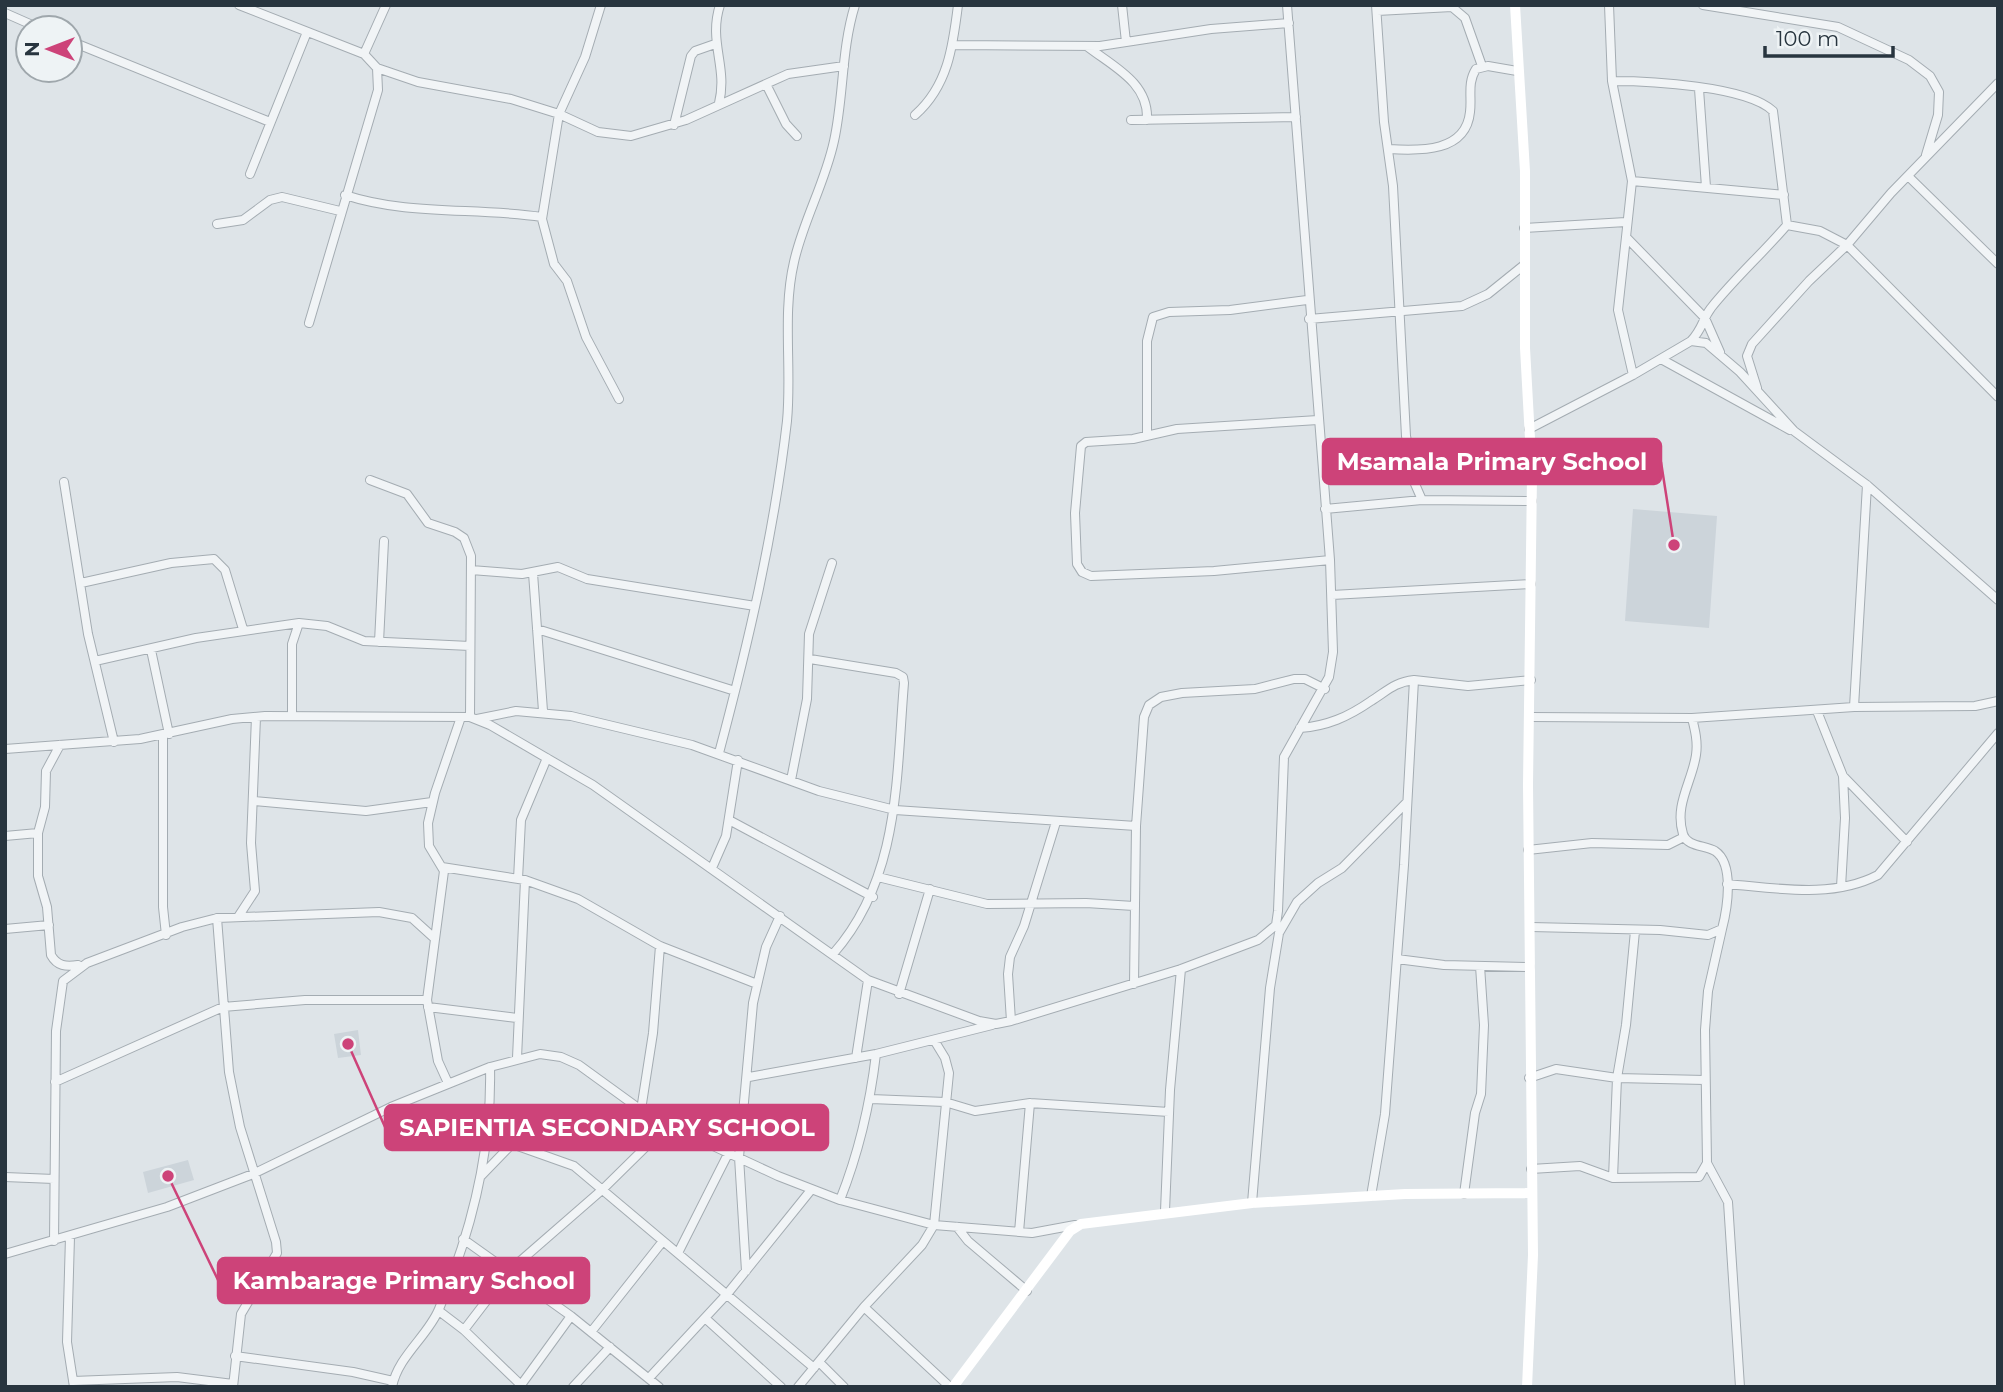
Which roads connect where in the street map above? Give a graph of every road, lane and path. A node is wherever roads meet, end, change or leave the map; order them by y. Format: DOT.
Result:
graph roads {
  1 [pos="239,5"];
  2 [pos="386,5"];
  3 [pos="594,5"];
  4 [pos="720,5"];
  5 [pos="855,5"];
  6 [pos="958,5"];
  7 [pos="1122,5"];
  8 [pos="1515,5"];
  9 [pos="1609,5"];
  10 [pos="1703,5"];
  11 [pos="601,6"];
  12 [pos="1288,6"];
  13 [pos="253,8"];
  14 [pos="1376,8"];
  15 [pos="1289,23"];
  16 [pos="307,32"];
  17 [pos="1126,41"];
  18 [pos="715,44"];
  19 [pos="955,45"];
  20 [pos="84,47"];
  21 [pos="1088,47"];
  22 [pos="364,54"];
  23 [pos="844,66"];
  24 [pos="1482,66"];
  25 [pos="377,68"];
  26 [pos="1517,71"];
  27 [pos="1612,81"];
  28 [pos="1998,83"];
  29 [pos="766,84"];
  30 [pos="1699,89"];
  31 [pos="719,103"];
  32 [pos="559,114"];
  33 [pos="915,116"];
  34 [pos="1296,117"];
  35 [pos="1130,120"];
  36 [pos="1147,120"];
  37 [pos="270,122"];
  38 [pos="674,124"];
  39 [pos="797,136"];
  40 [pos="1389,149"];
  41 [pos="1925,158"];
  42 [pos="250,174"];
  43 [pos="1909,177"];
  44 [pos="1632,181"];
  45 [pos="1706,187"];
  46 [pos="345,195"];
  47 [pos="1784,195"];
  48 [pos="340,211"];
  49 [pos="542,217"];
  50 [pos="1626,222"];
  51 [pos="217,224"];
  52 [pos="1787,225"];
  53 [pos="1524,228"];
  54 [pos="1626,237"];
  55 [pos="1847,245"];
  56 [pos="1998,264"];
  57 [pos="1524,265"];
  58 [pos="1307,300"];
  59 [pos="1399,314"];
  60 [pos="1705,318"];
  61 [pos="1309,319"];
  62 [pos="309,323"];
  63 [pos="1691,341"];
  64 [pos="1720,352"];
  65 [pos="1661,359"];
  66 [pos="1633,375"];
  67 [pos="1759,394"];
  68 [pos="1998,397"];
  69 [pos="619,399"];
  70 [pos="1318,420"];
  71 [pos="1529,429"];
  72 [pos="1794,431"];
  73 [pos="1147,436"];
  74 [pos="370,480"];
  75 [pos="64,482"];
  76 [pos="1867,485"];
  77 [pos="1422,500"];
  78 [pos="1532,502"];
  79 [pos="1325,509"];
  80 [pos="384,541"];
  81 [pos="1330,560"];
  82 [pos="832,563"];
  83 [pos="471,570"];
  84 [pos="533,573"];
  85 [pos="81,583"];
  86 [pos="1531,584"];
  87 [pos="1332,595"];
  88 [pos="1998,600"];
  89 [pos="755,606"];
  90 [pos="299,623"];
  91 [pos="243,629"];
  92 [pos="537,629"];
  93 [pos="379,642"];
  94 [pos="470,646"];
  95 [pos="151,650"];
  96 [pos="810,659"];
  97 [pos="95,661"];
  98 [pos="1414,680"];
  99 [pos="1531,680"];
  100 [pos="1325,689"];
  101 [pos="735,691"];
  102 [pos="1998,701"];
  103 [pos="1854,707"];
  104 [pos="542,711"];
  105 [pos="1817,711"];
  106 [pos="292,716"];
  107 [pos="256,717"];
  108 [pos="1530,717"];
  109 [pos="468,718"];
  110 [pos="1692,718"];
  111 [pos="1300,728"];
  112 [pos="1998,733"];
  113 [pos="166,735"];
  114 [pos="114,742"];
  115 [pos="60,745"];
  116 [pos="5,749"];
  117 [pos="719,753"];
  118 [pos="547,758"];
  119 [pos="738,760"];
  120 [pos="1843,776"];
  121 [pos="790,780"];
  122 [pos="254,801"];
  123 [pos="432,802"];
  124 [pos="1407,803"];
  125 [pos="895,810"];
  126 [pos="729,820"];
  127 [pos="1056,822"];
  128 [pos="1136,826"];
  129 [pos="37,833"];
  130 [pos="5,836"];
  131 [pos="1684,837"];
  132 [pos="1907,842"];
  133 [pos="1528,850"];
  134 [pos="442,867"];
  135 [pos="712,868"];
  136 [pos="877,877"];
  137 [pos="522,880"];
  138 [pos="1727,884"];
  139 [pos="1841,887"];
  140 [pos="930,889"];
  141 [pos="873,897"];
  142 [pos="1031,904"];
  143 [pos="1135,906"];
  144 [pos="780,916"];
  145 [pos="238,917"];
  146 [pos="217,918"];
  147 [pos="49,925"];
  148 [pos="1531,927"];
  149 [pos="5,929"];
  150 [pos="1722,929"];
  151 [pos="1635,931"];
  152 [pos="166,935"];
  153 [pos="433,937"];
  154 [pos="660,946"];
  155 [pos="833,954"];
  156 [pos="1397,959"];
  157 [pos="54,961"];
  158 [pos="87,963"];
  159 [pos="1480,966"];
  160 [pos="1530,967"];
  161 [pos="1181,969"];
  162 [pos="868,980"];
  163 [pos="63,981"];
  164 [pos="1134,984"];
  165 [pos="757,985"];
  166 [pos="899,994"];
  167 [pos="428,1003"];
  168 [pos="223,1007"];
  169 [pos="517,1018"];
  170 [pos="1011,1021"];
  171 [pos="996,1024"];
  172 [pos="934,1040"];
  173 [pos="876,1054"];
  174 [pos="517,1058"];
  175 [pos="856,1058"];
  176 [pos="490,1067"];
  177 [pos="749,1077"];
  178 [pos="1530,1078"];
  179 [pos="1616,1078"];
  180 [pos="1705,1080"];
  181 [pos="55,1082"];
  182 [pos="448,1083"];
  183 [pos="871,1099"];
  184 [pos="945,1102"];
  185 [pos="1030,1103"];
  186 [pos="641,1110"];
  187 [pos="1169,1112"];
  188 [pos="489,1121"];
  189 [pos="668,1125"];
  190 [pos="512,1144"];
  191 [pos="729,1153"];
  192 [pos="739,1157"];
  193 [pos="1707,1163"];
  194 [pos="1531,1168"];
  195 [pos="253,1174"];
  196 [pos="481,1175"];
  197 [pos="5,1177"];
  198 [pos="1613,1178"];
  199 [pos="1699,1178"];
  200 [pos="54,1180"];
  201 [pos="1719,1184"];
  202 [pos="603,1189"];
  203 [pos="811,1189"];
  204 [pos="1464,1194"];
  205 [pos="1532,1194"];
  206 [pos="1371,1196"];
  207 [pos="840,1200"];
  208 [pos="1252,1202"];
  209 [pos="1165,1211"];
  210 [pos="1081,1224"];
  211 [pos="934,1225"];
  212 [pos="957,1227"];
  213 [pos="1019,1232"];
  214 [pos="70,1237"];
  215 [pos="463,1238"];
  216 [pos="54,1241"];
  217 [pos="663,1241"];
  218 [pos="678,1253"];
  219 [pos="5,1254"];
  220 [pos="510,1270"];
  221 [pos="746,1271"];
  222 [pos="1027,1291"];
  223 [pos="728,1293"];
  224 [pos="864,1307"];
  225 [pos="439,1311"];
  226 [pos="571,1316"];
  227 [pos="705,1318"];
  228 [pos="464,1330"];
  229 [pos="591,1332"];
  230 [pos="610,1347"];
  231 [pos="235,1356"];
  232 [pos="816,1365"];
  233 [pos="649,1378"];
  234 [pos="74,1384"];
  235 [pos="393,1384"];
  236 [pos="233,1385"];
  237 [pos="522,1386"];
  238 [pos="573,1387"];
  239 [pos="659,1387"];
  240 [pos="781,1387"];
  241 [pos="798,1387"];
  242 [pos="844,1387"];
  243 [pos="952,1387"];
  244 [pos="1527,1387"];
  245 [pos="1740,1387"];
  1 -- 13 [label="street"];
  2 -- 22 [label="street"];
  3 -- 11 [label="street"];
  4 -- 18 [label="street"];
  5 -- 23 [label="street"];
  6 -- 19 [label="street"];
  7 -- 17 [label="street"];
  8 -- 26 [label="street"];
  9 -- 27 [label="street"];
  10 -- 41 [label="street"];
  11 -- 32 [label="street"];
  12 -- 15 [label="street"];
  13 -- 16 [label="street"];
  14 -- 24 [label="street"];
  14 -- 40 [label="street"];
  15 -- 17 [label="street"];
  15 -- 34 [label="street"];
  16 -- 22 [label="street"];
  16 -- 37 [label="street"];
  17 -- 21 [label="street"];
  18 -- 31 [label="street"];
  18 -- 38 [label="street"];
  19 -- 21 [label="street"];
  19 -- 33 [label="street"];
  20 -- 37 [label="street"];
  21 -- 36 [label="street"];
  22 -- 25 [label="street"];
  23 -- 29 [label="street"];
  23 -- 89 [label="street"];
  24 -- 26 [label="street"];
  24 -- 40 [label="street"];
  25 -- 32 [label="street"];
  25 -- 46 [label="street"];
  26 -- 53 [label="street"];
  27 -- 30 [label="street"];
  27 -- 44 [label="street"];
  28 -- 41 [label="street"];
  29 -- 31 [label="street"];
  29 -- 39 [label="street"];
  30 -- 45 [label="street"];
  30 -- 47 [label="street"];
  31 -- 38 [label="street"];
  32 -- 38 [label="street"];
  32 -- 49 [label="street"];
  34 -- 36 [label="street"];
  34 -- 58 [label="street"];
  35 -- 36 [label="street"];
  37 -- 42 [label="street"];
  40 -- 59 [label="street"];
  41 -- 43 [label="street"];
  43 -- 55 [label="street"];
  43 -- 56 [label="street"];
  44 -- 45 [label="street"];
  44 -- 50 [label="street"];
  45 -- 47 [label="street"];
  46 -- 48 [label="street"];
  46 -- 49 [label="street"];
  47 -- 52 [label="street"];
  48 -- 51 [label="street"];
  48 -- 62 [label="street"];
  49 -- 69 [label="street"];
  50 -- 53 [label="street"];
  50 -- 54 [label="street"];
  52 -- 55 [label="street"];
  52 -- 60 [label="street"];
  53 -- 57 [label="street"];
  54 -- 60 [label="street"];
  54 -- 66 [label="street"];
  55 -- 67 [label="street"];
  55 -- 68 [label="street"];
  57 -- 59 [label="street"];
  57 -- 71 [label="street"];
  58 -- 61 [label="street"];
  58 -- 73 [label="street"];
  59 -- 61 [label="street"];
  59 -- 77 [label="street"];
  60 -- 63 [label="street"];
  60 -- 64 [label="street"];
  61 -- 70 [label="street"];
  63 -- 64 [label="street"];
  63 -- 65 [label="street"];
  64 -- 67 [label="street"];
  65 -- 66 [label="street"];
  65 -- 72 [label="street"];
  66 -- 71 [label="street"];
  67 -- 72 [label="street"];
  70 -- 73 [label="street"];
  70 -- 79 [label="street"];
  71 -- 78 [label="street"];
  72 -- 76 [label="street"];
  73 -- 81 [label="street"];
  74 -- 83 [label="street"];
  75 -- 85 [label="street"];
  76 -- 88 [label="street"];
  76 -- 103 [label="street"];
  77 -- 78 [label="street"];
  77 -- 79 [label="street"];
  78 -- 86 [label="street"];
  79 -- 81 [label="street"];
  80 -- 93 [label="street"];
  81 -- 87 [label="street"];
  82 -- 96 [label="street"];
  83 -- 84 [label="street"];
  83 -- 94 [label="street"];
  84 -- 89 [label="street"];
  84 -- 92 [label="street"];
  85 -- 91 [label="street"];
  85 -- 97 [label="street"];
  86 -- 87 [label="street"];
  86 -- 99 [label="street"];
  87 -- 100 [label="street"];
  89 -- 101 [label="street"];
  90 -- 91 [label="street"];
  90 -- 93 [label="street"];
  90 -- 106 [label="street"];
  91 -- 95 [label="street"];
  92 -- 101 [label="street"];
  92 -- 104 [label="street"];
  93 -- 94 [label="street"];
  94 -- 109 [label="street"];
  95 -- 97 [label="street"];
  95 -- 113 [label="street"];
  96 -- 121 [label="street"];
  96 -- 125 [label="street"];
  97 -- 114 [label="street"];
  98 -- 99 [label="street"];
  98 -- 111 [label="street"];
  98 -- 124 [label="street"];
  99 -- 108 [label="street"];
  100 -- 111 [label="street"];
  100 -- 128 [label="street"];
  101 -- 117 [label="street"];
  102 -- 103 [label="street"];
  103 -- 105 [label="street"];
  104 -- 109 [label="street"];
  104 -- 117 [label="street"];
  105 -- 110 [label="street"];
  105 -- 120 [label="street"];
  106 -- 107 [label="street"];
  106 -- 109 [label="street"];
  107 -- 113 [label="street"];
  107 -- 122 [label="street"];
  108 -- 110 [label="street"];
  108 -- 133 [label="street"];
  109 -- 118 [label="street"];
  109 -- 123 [label="street"];
  110 -- 131 [label="street"];
  111 -- 161 [label="street"];
  112 -- 132 [label="street"];
  113 -- 114 [label="street"];
  113 -- 152 [label="street"];
  114 -- 115 [label="street"];
  115 -- 116 [label="street"];
  115 -- 129 [label="street"];
  117 -- 119 [label="street"];
  118 -- 135 [label="street"];
  118 -- 137 [label="street"];
  119 -- 121 [label="street"];
  119 -- 126 [label="street"];
  120 -- 132 [label="street"];
  120 -- 139 [label="street"];
  121 -- 125 [label="street"];
  122 -- 123 [label="street"];
  122 -- 145 [label="street"];
  123 -- 134 [label="street"];
  124 -- 156 [label="street"];
  124 -- 208 [label="street"];
  125 -- 127 [label="street"];
  125 -- 136 [label="street"];
  126 -- 135 [label="street"];
  126 -- 141 [label="street"];
  127 -- 128 [label="street"];
  127 -- 142 [label="street"];
  128 -- 143 [label="street"];
  129 -- 130 [label="street"];
  129 -- 147 [label="street"];
  131 -- 133 [label="street"];
  131 -- 138 [label="street"];
  132 -- 139 [label="street"];
  133 -- 148 [label="street"];
  134 -- 137 [label="street"];
  134 -- 153 [label="street"];
  135 -- 144 [label="street"];
  136 -- 140 [label="street"];
  136 -- 141 [label="street"];
  137 -- 154 [label="street"];
  137 -- 169 [label="street"];
  138 -- 139 [label="street"];
  138 -- 150 [label="street"];
  140 -- 142 [label="street"];
  140 -- 166 [label="street"];
  141 -- 155 [label="street"];
  142 -- 143 [label="street"];
  142 -- 170 [label="street"];
  143 -- 164 [label="street"];
  144 -- 155 [label="street"];
  144 -- 165 [label="street"];
  145 -- 146 [label="street"];
  145 -- 153 [label="street"];
  146 -- 152 [label="street"];
  146 -- 168 [label="street"];
  147 -- 149 [label="street"];
  147 -- 157 [label="street"];
  148 -- 151 [label="street"];
  148 -- 160 [label="street"];
  150 -- 151 [label="street"];
  150 -- 180 [label="street"];
  151 -- 179 [label="street"];
  152 -- 158 [label="street"];
  153 -- 167 [label="street"];
  154 -- 165 [label="street"];
  154 -- 186 [label="street"];
  155 -- 162 [label="street"];
  156 -- 159 [label="street"];
  156 -- 206 [label="street"];
  157 -- 158 [label="street"];
  157 -- 163 [label="street"];
  158 -- 163 [label="street"];
  159 -- 160 [label="street"];
  159 -- 204 [label="street"];
  160 -- 178 [label="street"];
  161 -- 164 [label="street"];
  161 -- 187 [label="street"];
  162 -- 166 [label="street"];
  162 -- 175 [label="street"];
  163 -- 181 [label="street"];
  164 -- 170 [label="street"];
  165 -- 177 [label="street"];
  166 -- 171 [label="street"];
  167 -- 168 [label="street"];
  167 -- 169 [label="street"];
  167 -- 182 [label="street"];
  168 -- 181 [label="street"];
  168 -- 195 [label="street"];
  169 -- 174 [label="street"];
  170 -- 171 [label="street"];
  171 -- 172 [label="street"];
  172 -- 173 [label="street"];
  172 -- 184 [label="street"];
  173 -- 175 [label="street"];
  173 -- 183 [label="street"];
  174 -- 176 [label="street"];
  174 -- 186 [label="street"];
  175 -- 177 [label="street"];
  176 -- 182 [label="street"];
  176 -- 188 [label="street"];
  177 -- 192 [label="street"];
  178 -- 179 [label="street"];
  178 -- 194 [label="street"];
  179 -- 180 [label="street"];
  179 -- 198 [label="street"];
  180 -- 193 [label="street"];
  181 -- 200 [label="street"];
  182 -- 195 [label="street"];
  183 -- 184 [label="street"];
  183 -- 207 [label="street"];
  184 -- 185 [label="street"];
  184 -- 211 [label="street"];
  185 -- 187 [label="street"];
  185 -- 213 [label="street"];
  186 -- 189 [label="street"];
  187 -- 209 [label="street"];
  188 -- 190 [label="street"];
  188 -- 196 [label="street"];
  189 -- 191 [label="street"];
  189 -- 202 [label="street"];
  190 -- 196 [label="street"];
  190 -- 202 [label="street"];
  191 -- 192 [label="street"];
  191 -- 218 [label="street"];
  192 -- 203 [label="street"];
  192 -- 221 [label="street"];
  193 -- 199 [label="street"];
  193 -- 201 [label="street"];
  194 -- 198 [label="street"];
  194 -- 205 [label="street"];
  195 -- 214 [label="street"];
  195 -- 231 [label="street"];
  196 -- 215 [label="street"];
  197 -- 200 [label="street"];
  198 -- 199 [label="street"];
  199 -- 201 [label="street"];
  200 -- 216 [label="street"];
  201 -- 245 [label="street"];
  202 -- 217 [label="street"];
  202 -- 220 [label="street"];
  203 -- 207 [label="street"];
  203 -- 221 [label="street"];
  204 -- 205 [label="street"];
  204 -- 206 [label="street"];
  205 -- 244 [label="street"];
  206 -- 208 [label="street"];
  207 -- 211 [label="street"];
  208 -- 209 [label="street"];
  209 -- 210 [label="street"];
  210 -- 213 [label="street"];
  210 -- 222 [label="street"];
  211 -- 212 [label="street"];
  211 -- 224 [label="street"];
  212 -- 213 [label="street"];
  212 -- 222 [label="street"];
  214 -- 216 [label="street"];
  214 -- 234 [label="street"];
  215 -- 220 [label="street"];
  215 -- 225 [label="street"];
  216 -- 219 [label="street"];
  217 -- 218 [label="street"];
  217 -- 229 [label="street"];
  218 -- 223 [label="street"];
  220 -- 226 [label="street"];
  220 -- 228 [label="street"];
  221 -- 223 [label="street"];
  222 -- 243 [label="street"];
  223 -- 227 [label="street"];
  223 -- 232 [label="street"];
  224 -- 232 [label="street"];
  224 -- 243 [label="street"];
  225 -- 228 [label="street"];
  225 -- 235 [label="street"];
  226 -- 229 [label="street"];
  226 -- 237 [label="street"];
  227 -- 233 [label="street"];
  227 -- 240 [label="street"];
  228 -- 237 [label="street"];
  229 -- 230 [label="street"];
  230 -- 233 [label="street"];
  230 -- 238 [label="street"];
  231 -- 235 [label="street"];
  231 -- 236 [label="street"];
  232 -- 241 [label="street"];
  232 -- 242 [label="street"];
  233 -- 239 [label="street"];
  234 -- 236 [label="street"];
}
